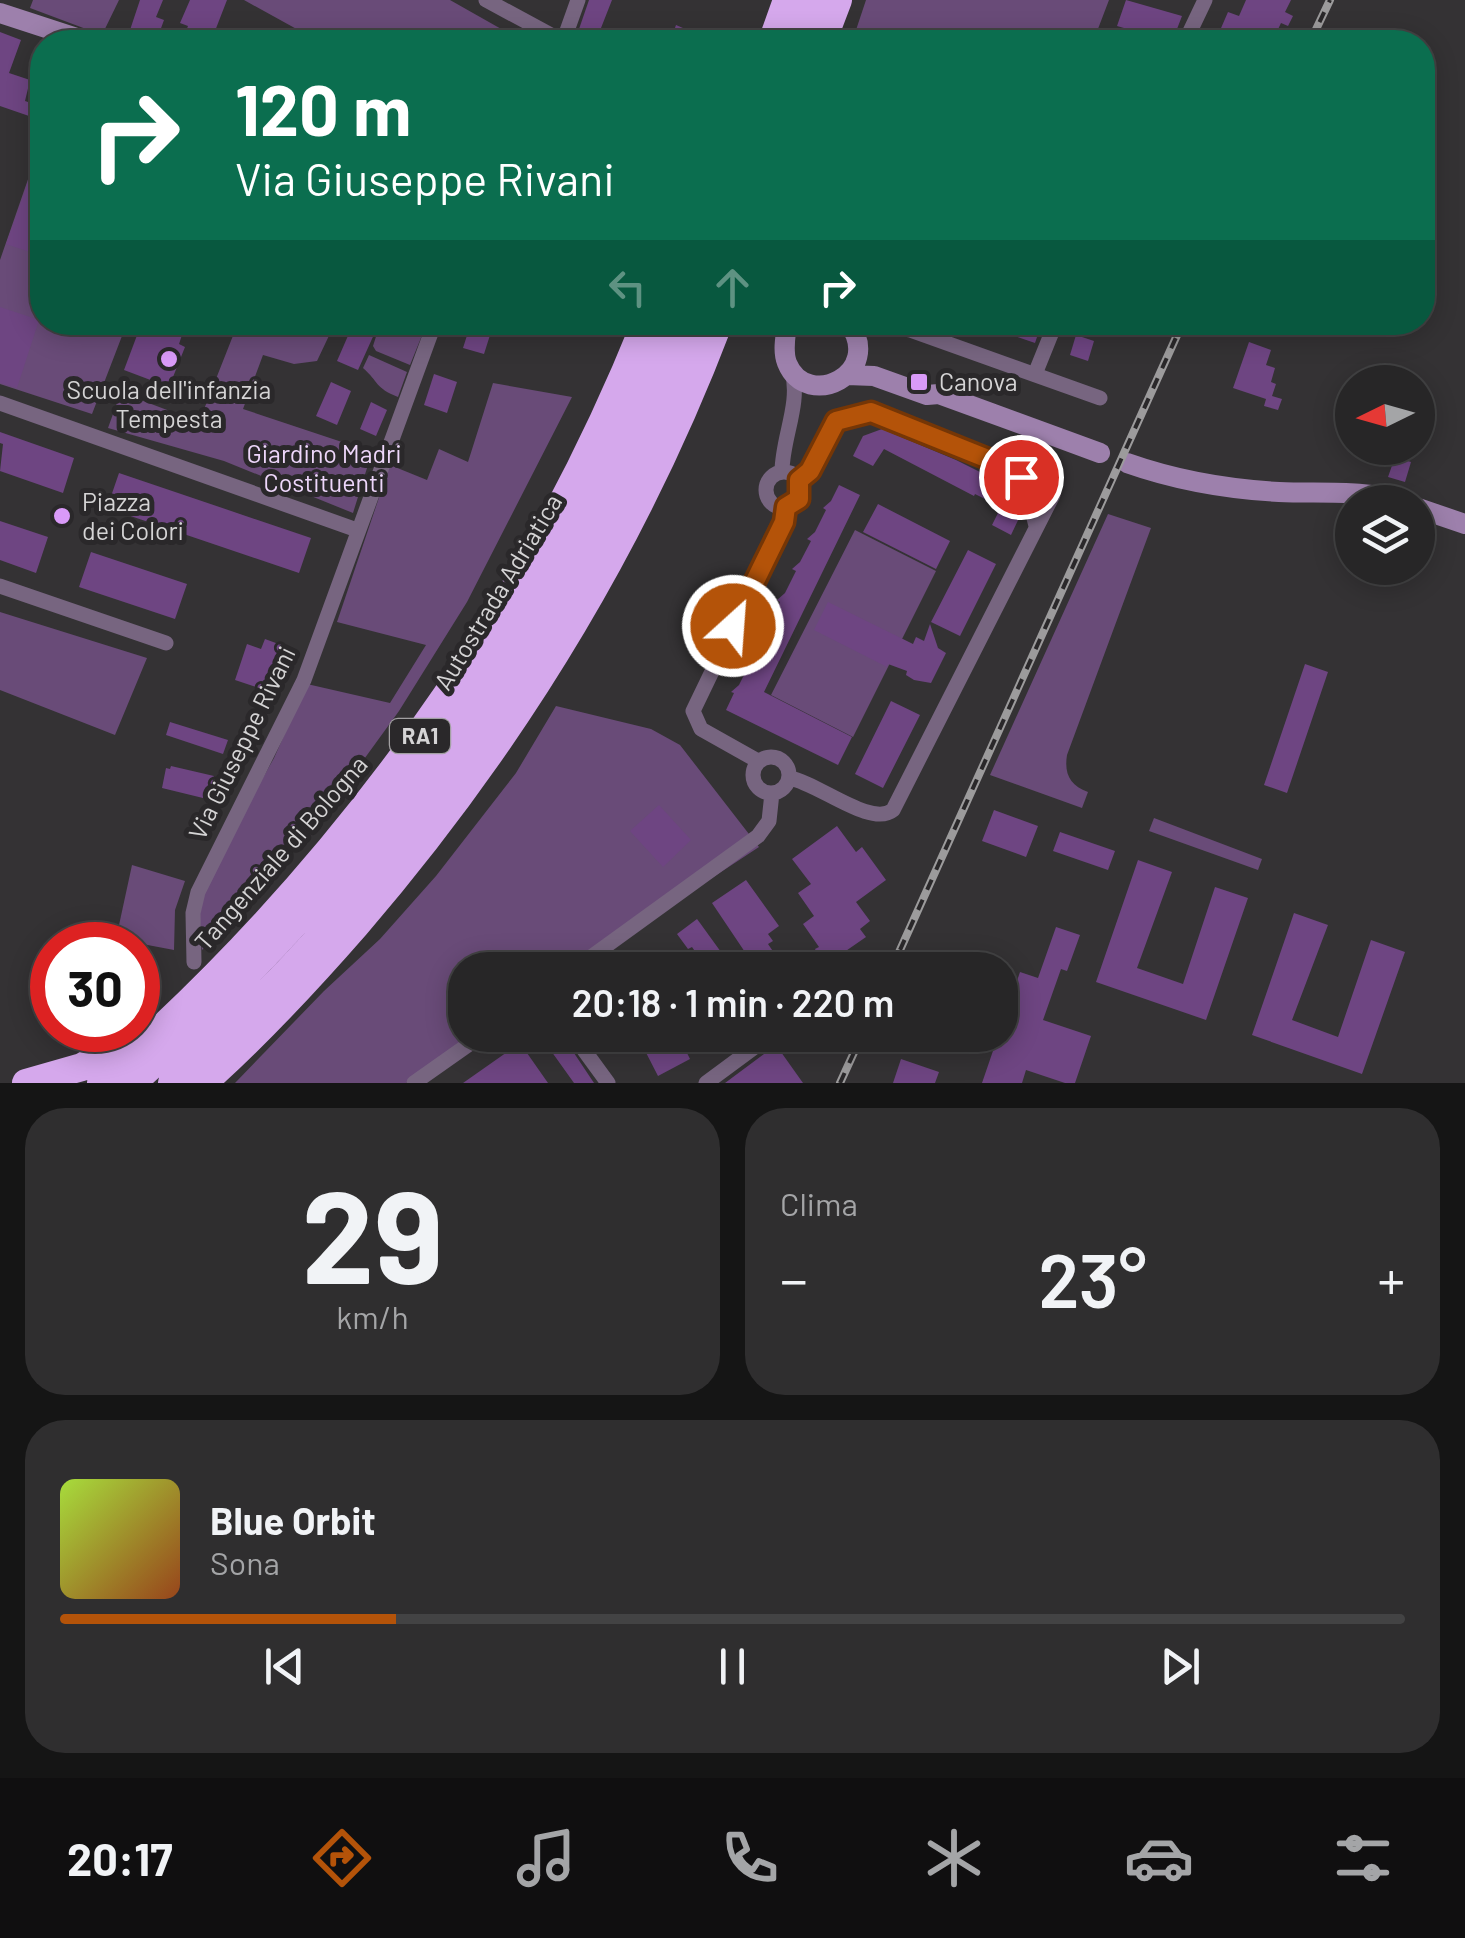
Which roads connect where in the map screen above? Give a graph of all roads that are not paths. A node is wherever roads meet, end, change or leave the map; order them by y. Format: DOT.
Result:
graph roads {
  1 [pos="486,0"];
  2 [pos="578,0"];
  3 [pos="767,0"];
  4 [pos="787,0"];
  5 [pos="816,0"];
  6 [pos="838,0"];
  7 [pos="1205,0"];
  8 [pos="0,13"];
  9 [pos="52,30"];
  10 [pos="542,30"];
  11 [pos="568,30"];
  12 [pos="756,30"];
  13 [pos="776,30"];
  14 [pos="805,30"];
  15 [pos="827,30"];
  16 [pos="1191,30"];
  17 [pos="430,335"];
  18 [pos="640,335"];
  19 [pos="663,335"];
  20 [pos="692,335"];
  21 [pos="714,335"];
  22 [pos="788,335"];
  23 [pos="855,335"];
  24 [pos="857,335"];
  25 [pos="924,335"];
  26 [pos="1051,335"];
  27 [pos="792,371"];
  28 [pos="1035,374"];
  29 [pos="848,376"];
  30 [pos="822,385"];
  31 [pos="939,394"];
  32 [pos="1100,398"];
  33 [pos="0,403"];
  34 [pos="793,409"];
  35 [pos="1100,453"];
  36 [pos="1127,463"];
  37 [pos="782,472"];
  38 [pos="799,480"];
  39 [pos="1025,483"];
  40 [pos="1335,494"];
  41 [pos="786,507"];
  42 [pos="1435,514"];
  43 [pos="1465,524"];
  44 [pos="1036,526"];
  45 [pos="357,530"];
  46 [pos="0,586"];
  47 [pos="166,643"];
  48 [pos="758,761"];
  49 [pos="789,778"];
  50 [pos="772,793"];
  51 [pos="314,868"];
  52 [pos="598,952"];
  53 [pos="194,962"];
  54 [pos="271,1018"];
  55 [pos="458,1052"];
  56 [pos="585,1052"];
  57 [pos="748,1052"];
  58 [pos="26,1083"];
  59 [pos="101,1083"];
  60 [pos="132,1083"];
  61 [pos="172,1083"];
  62 [pos="203,1083"];
  63 [pos="221,1083"];
  64 [pos="414,1083"];
  65 [pos="608,1083"];
  66 [pos="706,1083"];
  1 -- 10 [label="street"];
  2 -- 11 [label="street"];
  3 -- 12 [label="highway"];
  4 -- 13 [label="highway"];
  5 -- 14 [label="highway"];
  6 -- 15 [label="highway"];
  7 -- 16 [label="street"];
  8 -- 9 [label="main road"];
  17 -- 45 [label="street, Via Giuseppe Rivani"];
  18 -- 51 [label="highway, Tangenziale di Bologna / RA1"];
  19 -- 60 [label="highway, Autostrada Adriatica"];
  20 -- 61 [label="highway"];
  21 -- 54 [label="highway, RA1"];
  22 -- 27 [label="main road"];
  23 -- 29 [label="main road"];
  24 -- 31 [label="main road"];
  25 -- 28 [label="street"];
  26 -- 28 [label="street"];
  27 -- 30 [label="main road"];
  27 -- 34 [label="street"];
  28 -- 32 [label="street"];
  29 -- 30 [label="main road"];
  29 -- 31 [label="main road"];
  30 -- 34 [label="street"];
  31 -- 35 [label="main road"];
  33 -- 45 [label="street"];
  34 -- 37 [label="street"];
  36 -- 40 [label="main road"];
  37 -- 38 [label="street"];
  37 -- 41 [label="street"];
  38 -- 39 [label="street"];
  38 -- 41 [label="street"];
  39 -- 44 [label="street"];
  39 -- 44 [label="street"];
  41 -- 48 [label="street"];
  42 -- 43 [label="main road"];
  44 -- 49 [label="street"];
  45 -- 53 [label="street, Via Giuseppe Rivani"];
  46 -- 47 [label="street"];
  48 -- 49 [label="street"];
  48 -- 50 [label="street"];
  49 -- 50 [label="street"];
  50 -- 52 [label="street"];
  51 -- 58 [label="highway"];
  51 -- 59 [label="highway, Tangenziale di Bologna / RA1"];
  54 -- 62 [label="highway, RA1"];
  54 -- 63 [label="highway"];
  55 -- 64 [label="street"];
  56 -- 65 [label="street"];
  57 -- 66 [label="street"];
}
